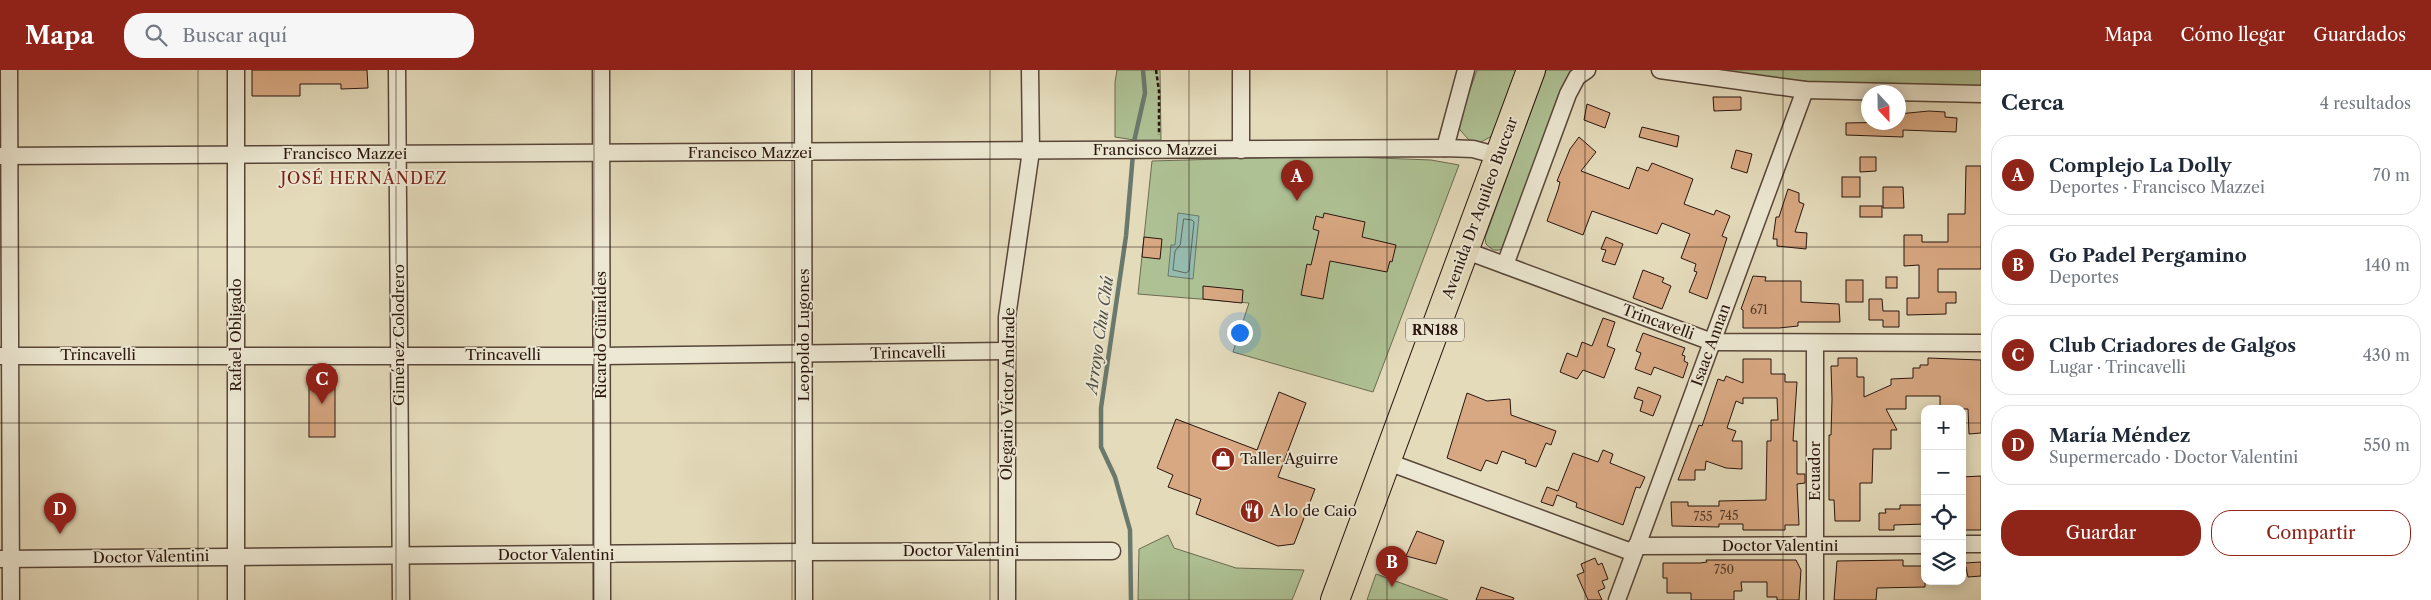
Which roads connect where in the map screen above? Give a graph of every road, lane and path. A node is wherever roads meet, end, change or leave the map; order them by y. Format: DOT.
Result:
graph roads {
  1 [pos="9,70"];
  2 [pos="236,70"];
  3 [pos="397,70"];
  4 [pos="601,70"];
  5 [pos="804,70"];
  6 [pos="1030,70"];
  7 [pos="1156,70"];
  8 [pos="1241,70"];
  9 [pos="1466,70"];
  10 [pos="1531,70"];
  11 [pos="1660,70"];
  12 [pos="1582,74"];
  13 [pos="1805,90"];
  14 [pos="1981,94"];
  15 [pos="1445,148"];
  16 [pos="1158,150"];
  17 [pos="1241,150"];
  18 [pos="1031,151"];
  19 [pos="804,152"];
  20 [pos="398,154"];
  21 [pos="601,154"];
  22 [pos="236,155"];
  23 [pos="4,156"];
  24 [pos="1499,156"];
  25 [pos="1464,250"];
  26 [pos="1505,265"];
  27 [pos="1712,342"];
  28 [pos="1815,343"];
  29 [pos="1981,344"];
  30 [pos="1006,351"];
  31 [pos="236,355"];
  32 [pos="399,355"];
  33 [pos="803,355"];
  34 [pos="5,356"];
  35 [pos="601,356"];
  36 [pos="1388,462"];
  37 [pos="1966,544"];
  38 [pos="1981,544"];
  39 [pos="1921,545"];
  40 [pos="1815,546"];
  41 [pos="1635,550"];
  42 [pos="1007,551"];
  43 [pos="804,552"];
  44 [pos="1112,552"];
  45 [pos="602,555"];
  46 [pos="236,556"];
  47 [pos="401,556"];
  48 [pos="5,559"];
  49 [pos="11,600"];
  50 [pos="236,600"];
  51 [pos="401,600"];
  52 [pos="602,600"];
  53 [pos="804,600"];
  54 [pos="1007,600"];
  55 [pos="1335,600"];
  56 [pos="1617,600"];
  57 [pos="1814,600"];
  1 -- 23 [label="street"];
  2 -- 22 [label="street, Rafael Obligado"];
  3 -- 20 [label="street, Giménez Colodrero"];
  4 -- 21 [label="street, Ricardo Güiraldes"];
  5 -- 19 [label="street, Leopoldo Lugones"];
  6 -- 18 [label="street, Olegario Víctor Andrade"];
  7 -- 16 [label="path"];
  8 -- 17 [label="street"];
  9 -- 15 [label="street"];
  10 -- 24 [label="highway, Avenida Dr Aquileo Buccar / RN188"];
  11 -- 13 [label="street"];
  12 -- 26 [label="street"];
  13 -- 14 [label="street"];
  13 -- 27 [label="street, Isaac Annan"];
  15 -- 17 [label="street, Francisco Mazzei"];
  15 -- 24 [label="street, Francisco Mazzei"];
  16 -- 17 [label="street, Francisco Mazzei"];
  16 -- 18 [label="street, Francisco Mazzei"];
  18 -- 19 [label="street, Francisco Mazzei"];
  18 -- 30 [label="street, Olegario Víctor Andrade"];
  19 -- 21 [label="street, Francisco Mazzei"];
  19 -- 33 [label="street, Leopoldo Lugones"];
  20 -- 21 [label="street, Francisco Mazzei"];
  20 -- 22 [label="street, Francisco Mazzei"];
  20 -- 32 [label="street, Giménez Colodrero"];
  21 -- 35 [label="street, Ricardo Güiraldes"];
  22 -- 23 [label="street, Francisco Mazzei"];
  22 -- 31 [label="street, Rafael Obligado"];
  23 -- 34 [label="street"];
  24 -- 25 [label="highway, Avenida Dr Aquileo Buccar / RN188"];
  25 -- 26 [label="street, Trincavelli"];
  25 -- 36 [label="highway, Avenida Dr Aquileo Buccar / RN188"];
  26 -- 27 [label="street, Trincavelli"];
  27 -- 28 [label="street, Trincavelli"];
  27 -- 41 [label="street, Isaac Annan"];
  28 -- 29 [label="street, Trincavelli"];
  28 -- 40 [label="street, Ecuador"];
  30 -- 33 [label="street, Trincavelli"];
  30 -- 42 [label="street, Olegario Víctor Andrade"];
  31 -- 32 [label="street, Trincavelli"];
  31 -- 34 [label="street, Trincavelli"];
  31 -- 46 [label="street, Rafael Obligado"];
  32 -- 35 [label="street, Trincavelli"];
  32 -- 47 [label="street, Giménez Colodrero"];
  33 -- 35 [label="street, Trincavelli"];
  33 -- 43 [label="street, Leopoldo Lugones"];
  34 -- 48 [label="street"];
  35 -- 45 [label="street, Ricardo Güiraldes"];
  36 -- 41 [label="street, Doctor Valentini"];
  36 -- 55 [label="highway, Avenida Dr Aquileo Buccar / RN188"];
  37 -- 38 [label="street"];
  39 -- 40 [label="street, Doctor Valentini"];
  40 -- 41 [label="street, Doctor Valentini"];
  40 -- 57 [label="street, Ecuador"];
  41 -- 56 [label="street, Isaac Annan"];
  42 -- 43 [label="street, Doctor Valentini"];
  42 -- 44 [label="street, Doctor Valentini"];
  42 -- 54 [label="street, Olegario Víctor Andrade"];
  43 -- 45 [label="street, Doctor Valentini"];
  43 -- 53 [label="street, Leopoldo Lugones"];
  45 -- 47 [label="street, Doctor Valentini"];
  45 -- 52 [label="street, Ricardo Güiraldes"];
  46 -- 47 [label="street, Doctor Valentini"];
  46 -- 48 [label="street, Doctor Valentini"];
  46 -- 50 [label="street, Rafael Obligado"];
  47 -- 51 [label="street, Giménez Colodrero"];
  48 -- 49 [label="street"];
}
